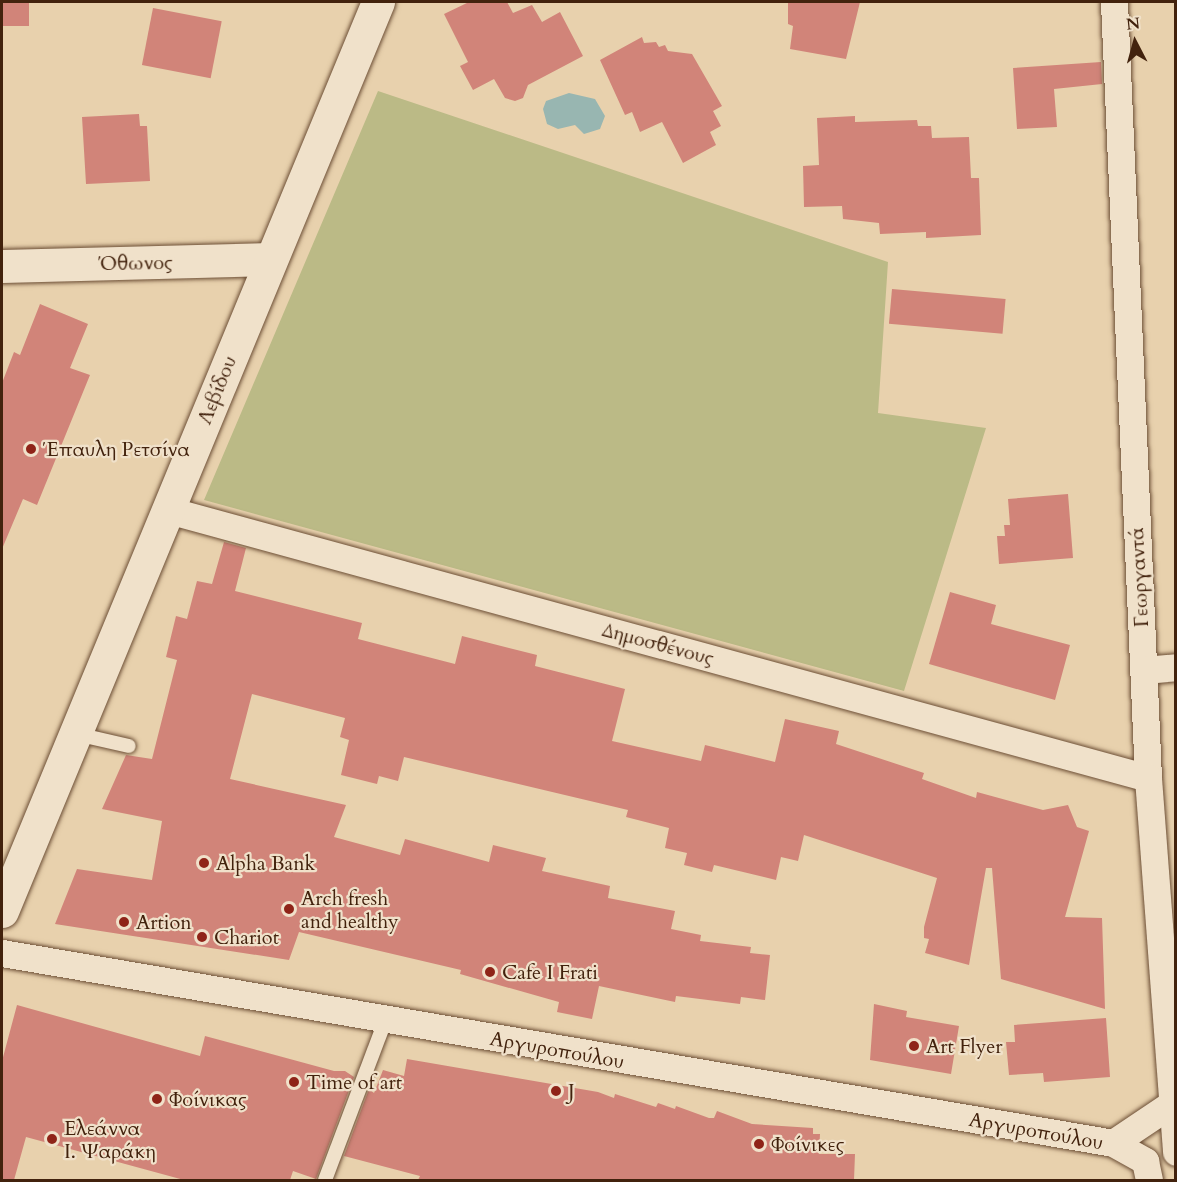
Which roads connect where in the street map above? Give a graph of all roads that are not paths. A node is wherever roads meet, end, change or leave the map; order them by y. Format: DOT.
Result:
graph roads {
  1 [pos="378,2"];
  2 [pos="1114,2"];
  3 [pos="271,259"];
  4 [pos="2,266"];
  5 [pos="168,510"];
  6 [pos="1176,667"];
  7 [pos="1143,670"];
  8 [pos="75,734"];
  9 [pos="129,746"];
  10 [pos="1148,778"];
  11 [pos="2,911"];
  12 [pos="2,953"];
  13 [pos="385,1021"];
  14 [pos="1171,1104"];
  15 [pos="1113,1143"];
  16 [pos="1176,1152"];
  17 [pos="325,1180"];
  18 [pos="1149,1180"];
  1 -- 3 [label="street, Λεβίδου"];
  2 -- 7 [label="street, Γεωργαντά"];
  3 -- 4 [label="street, Όθωνος"];
  3 -- 5 [label="street, Λεβίδου"];
  5 -- 8 [label="street, Λεβίδου"];
  5 -- 10 [label="street, Δημοσθένους"];
  6 -- 7 [label="street"];
  7 -- 10 [label="street, Γεωργαντά"];
  8 -- 9 [label="lane"];
  8 -- 11 [label="street, Λεβίδου"];
  10 -- 14 [label="street, Γεωργαντά"];
  12 -- 13 [label="street, Αργυροπούλου"];
  13 -- 15 [label="street, Αργυροπούλου"];
  13 -- 17 [label="lane"];
  14 -- 15 [label="street"];
  14 -- 16 [label="street, Γεωργαντά"];
  15 -- 18 [label="street, Αργυροπούλου"];
}
